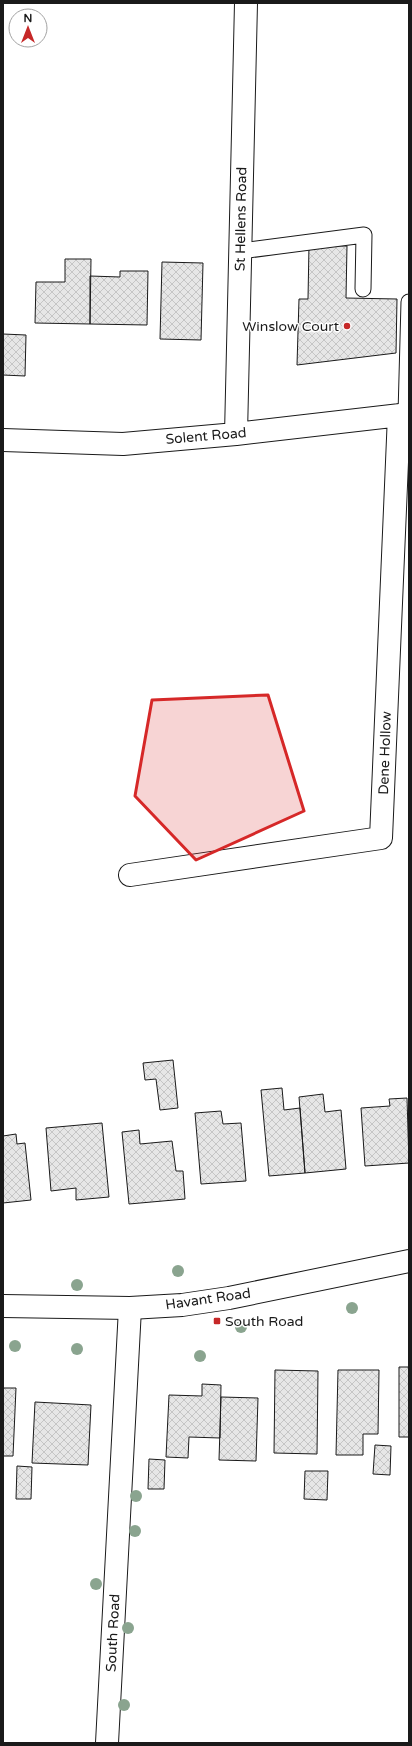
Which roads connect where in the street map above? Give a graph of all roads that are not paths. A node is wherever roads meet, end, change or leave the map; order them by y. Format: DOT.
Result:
graph roads {
  1 [pos="246,3"];
  2 [pos="241,251"];
  3 [pos="363,290"];
  4 [pos="409,302"];
  5 [pos="405,414"];
  6 [pos="236,434"];
  7 [pos="3,440"];
  8 [pos="130,875"];
  9 [pos="409,1261"];
  10 [pos="3,1306"];
  11 [pos="130,1308"];
  12 [pos="107,1743"];
  1 -- 2 [label="street, St Hellens Road"];
  2 -- 3 [label="lane"];
  2 -- 6 [label="street, St Hellens Road"];
  4 -- 5 [label="lane"];
  5 -- 6 [label="street, Solent Road"];
  5 -- 8 [label="street, Dene Hollow"];
  6 -- 7 [label="street, Solent Road"];
  9 -- 11 [label="street, Havant Road"];
  10 -- 11 [label="street, Havant Road"];
  11 -- 12 [label="street, South Road"];
}
